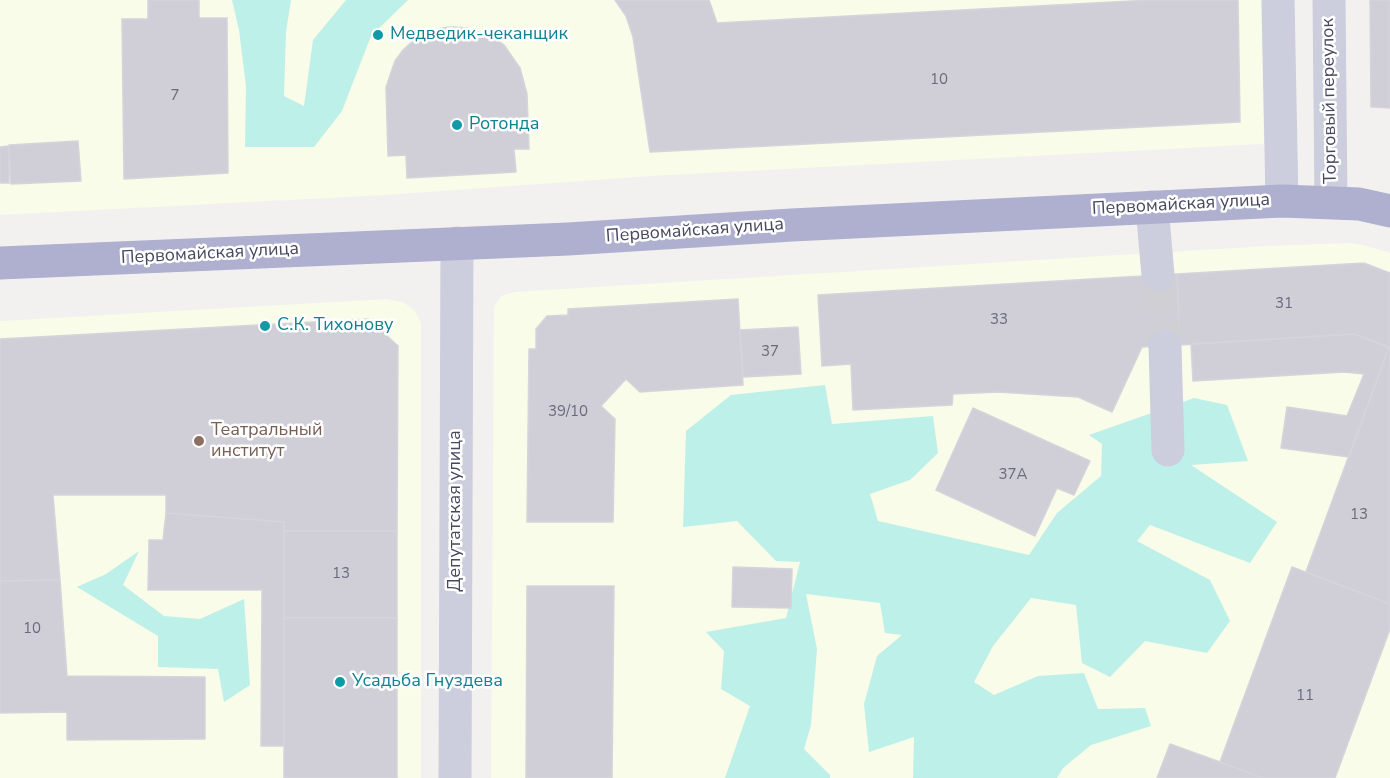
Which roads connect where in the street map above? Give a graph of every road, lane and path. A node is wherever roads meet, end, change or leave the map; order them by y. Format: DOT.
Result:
graph roads {
  1 [pos="1278,0"];
  2 [pos="1329,0"];
  3 [pos="1282,201"];
  4 [pos="1331,202"];
  5 [pos="1152,207"];
  6 [pos="1390,211"];
  7 [pos="457,243"];
  8 [pos="0,263"];
  9 [pos="1158,275"];
  10 [pos="1165,346"];
  11 [pos="1168,450"];
  12 [pos="455,778"];
  1 -- 3 [label="street"];
  2 -- 4 [label="street, Торговый переулок"];
  3 -- 4 [label="main road, Первомайская улица"];
  3 -- 5 [label="main road, Первомайская улица"];
  4 -- 6 [label="main road, Первомайская улица"];
  5 -- 7 [label="main road, Первомайская улица"];
  5 -- 9 [label="street"];
  7 -- 8 [label="main road, Первомайская улица"];
  7 -- 12 [label="street, Депутатская улица"];
  10 -- 11 [label="street"];
}
